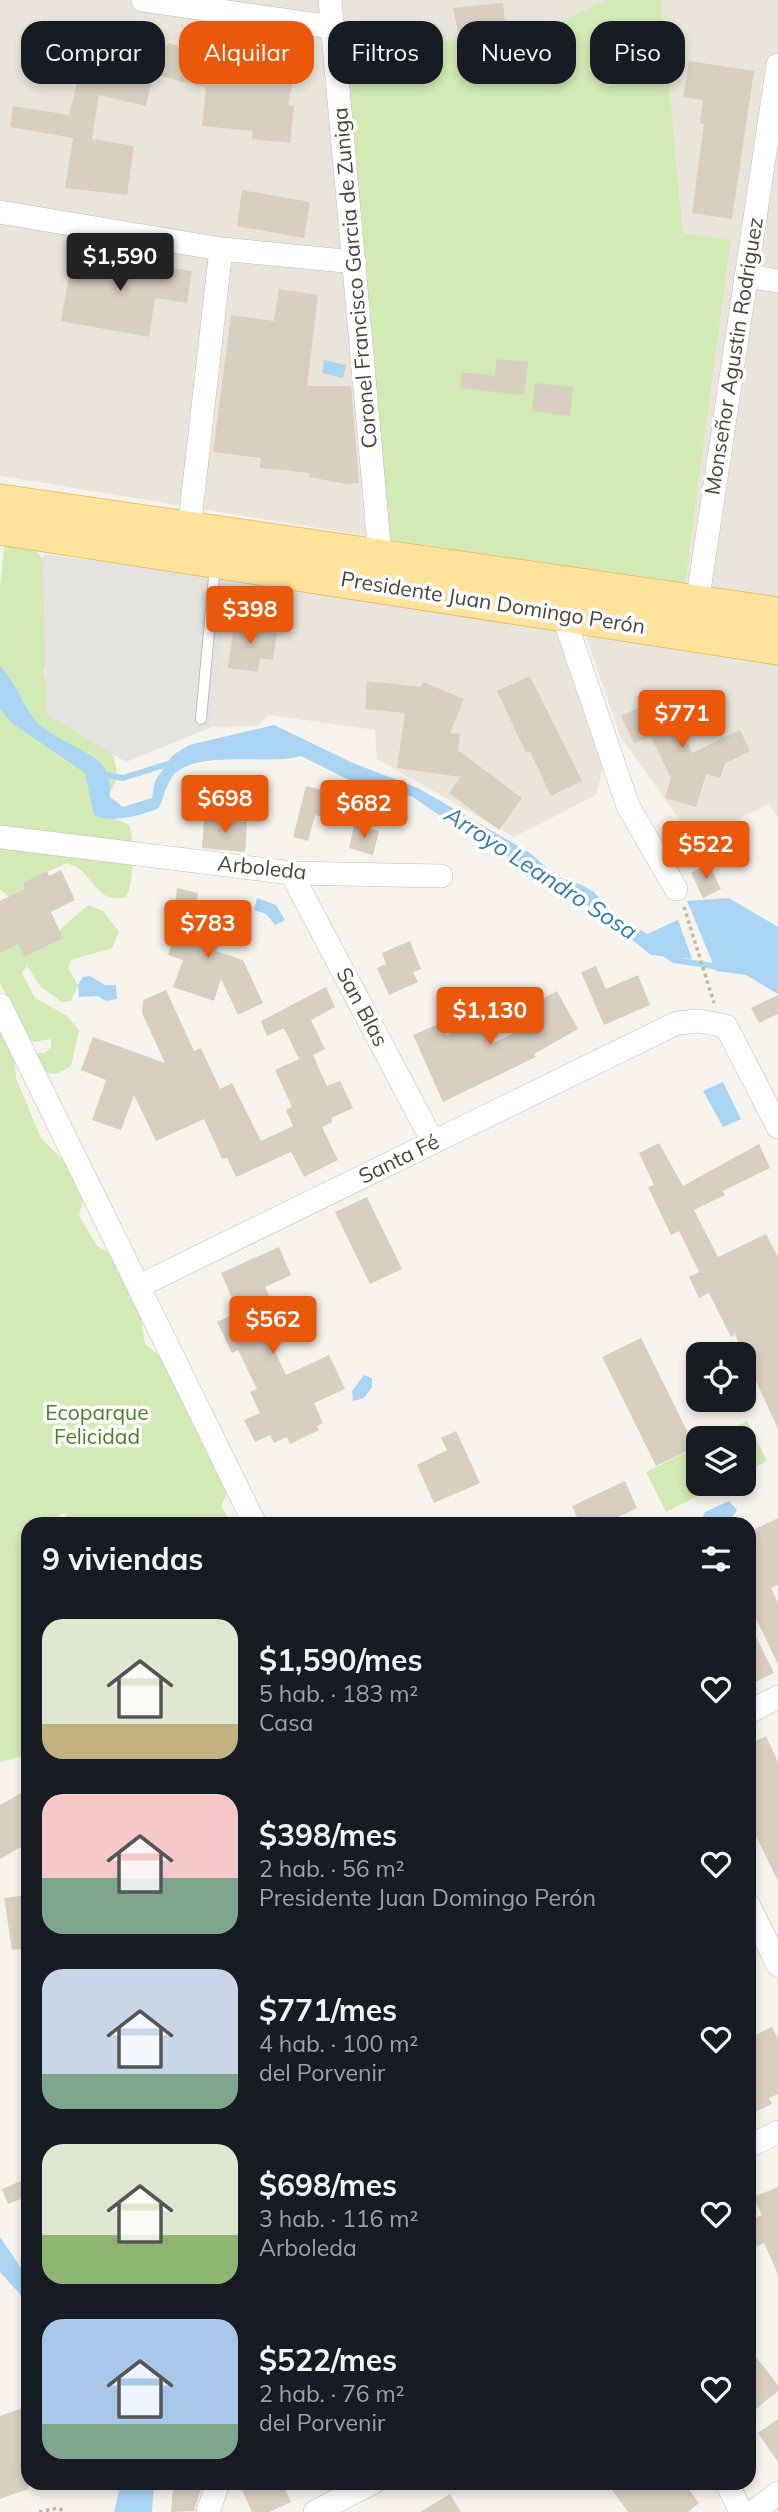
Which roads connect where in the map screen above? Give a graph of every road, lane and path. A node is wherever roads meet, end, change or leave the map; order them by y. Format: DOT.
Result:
graph roads {
  1 [pos="142,0"];
  2 [pos="330,0"];
  3 [pos="332,21"];
  4 [pos="328,26"];
  5 [pos="778,65"];
  6 [pos="338,84"];
  7 [pos="0,212"];
  8 [pos="222,249"];
  9 [pos="355,262"];
  10 [pos="746,276"];
  11 [pos="778,281"];
  12 [pos="0,502"];
  13 [pos="0,527"];
  14 [pos="189,530"];
  15 [pos="122,533"];
  16 [pos="380,555"];
  17 [pos="215,559"];
  18 [pos="558,599"];
  19 [pos="697,604"];
  20 [pos="778,615"];
  21 [pos="778,647"];
  22 [pos="201,719"];
  23 [pos="0,837"];
  24 [pos="291,873"];
  25 [pos="441,876"];
  26 [pos="676,889"];
  27 [pos="686,911"];
  28 [pos="714,1002"];
  29 [pos="0,1005"];
  30 [pos="778,1127"];
  31 [pos="433,1142"];
  32 [pos="139,1286"];
  33 [pos="252,1517"];
  34 [pos="778,1697"];
  35 [pos="756,1708"];
  36 [pos="756,1920"];
  37 [pos="778,1965"];
  38 [pos="778,2133"];
  39 [pos="756,2143"];
  40 [pos="216,2490"];
  41 [pos="358,2490"];
  42 [pos="730,2490"];
  43 [pos="778,2493"];
  44 [pos="39,2512"];
  45 [pos="65,2512"];
  46 [pos="208,2512"];
  47 [pos="315,2512"];
  48 [pos="741,2512"];
  49 [pos="753,2512"];
  1 -- 4 [label="street"];
  2 -- 3 [label="street, Coronel Francisco Garcia de Zuniga"];
  5 -- 10 [label="street, Monseñor Agustin Rodriguez"];
  6 -- 9 [label="street, Coronel Francisco Garcia de Zuniga"];
  7 -- 8 [label="street"];
  8 -- 9 [label="street"];
  8 -- 14 [label="street"];
  9 -- 16 [label="street, Coronel Francisco Garcia de Zuniga"];
  10 -- 11 [label="street"];
  10 -- 19 [label="street, Monseñor Agustin Rodriguez"];
  12 -- 15 [label="main road, Presidente Juan Domingo Perón"];
  13 -- 15 [label="main road, Presidente Juan Domingo Perón"];
  14 -- 15 [label="main road, Presidente Juan Domingo Perón"];
  14 -- 16 [label="main road, Presidente Juan Domingo Perón"];
  15 -- 17 [label="main road, Presidente Juan Domingo Perón"];
  16 -- 18 [label="main road, Presidente Juan Domingo Perón"];
  17 -- 18 [label="main road, Presidente Juan Domingo Perón"];
  17 -- 22 [label="lane"];
  18 -- 19 [label="main road, Presidente Juan Domingo Perón"];
  18 -- 21 [label="main road, Presidente Juan Domingo Perón"];
  18 -- 26 [label="street"];
  19 -- 20 [label="main road, Presidente Juan Domingo Perón"];
  23 -- 24 [label="street, Arboleda"];
  24 -- 25 [label="street, Arboleda"];
  24 -- 31 [label="street, San Blas"];
  27 -- 28 [label="path"];
  29 -- 32 [label="street"];
  30 -- 31 [label="street, Santa Fé"];
  31 -- 32 [label="street, Santa Fé"];
  32 -- 33 [label="street"];
  34 -- 35 [label="street"];
  36 -- 37 [label="street"];
  38 -- 39 [label="street"];
  40 -- 46 [label="street"];
  41 -- 47 [label="street"];
  42 -- 48 [label="street"];
  43 -- 49 [label="street"];
  44 -- 45 [label="path"];
}
